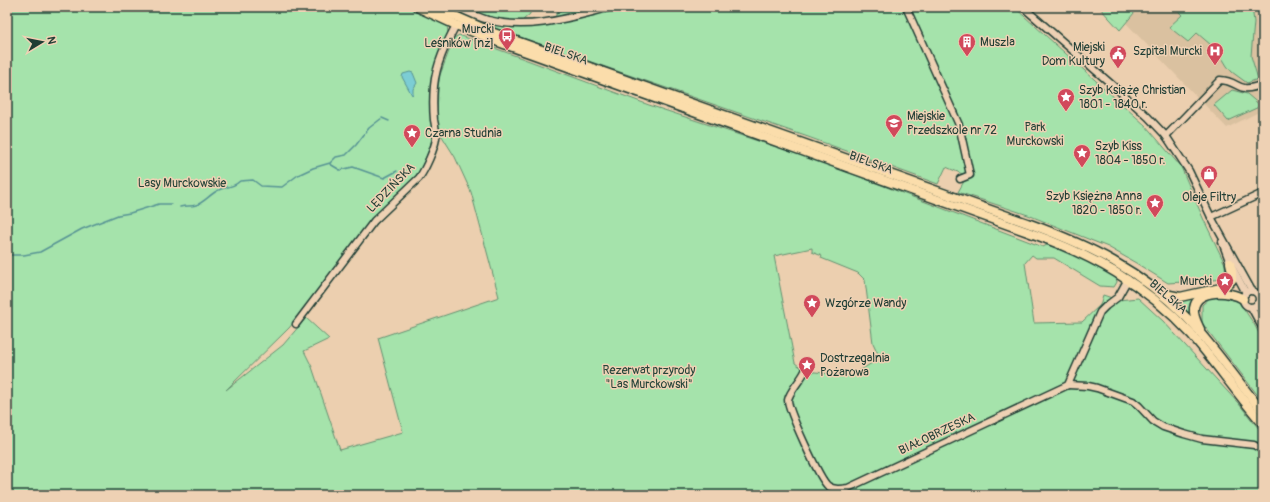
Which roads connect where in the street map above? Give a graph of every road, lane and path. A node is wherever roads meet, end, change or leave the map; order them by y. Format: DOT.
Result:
graph roads {
  1 [pos="417,7"];
  2 [pos="434,7"];
  3 [pos="457,7"];
  4 [pos="612,7"];
  5 [pos="906,7"];
  6 [pos="1023,7"];
  7 [pos="456,25"];
  8 [pos="1263,84"];
  9 [pos="1166,136"];
  10 [pos="960,179"];
  11 [pos="1263,193"];
  12 [pos="1211,217"];
  13 [pos="1230,263"];
  14 [pos="1128,279"];
  15 [pos="1147,283"];
  16 [pos="1218,289"];
  17 [pos="1251,294"];
  18 [pos="1258,303"];
  19 [pos="1263,315"];
  20 [pos="296,324"];
  21 [pos="1263,329"];
  22 [pos="1206,340"];
  23 [pos="807,362"];
  24 [pos="1068,385"];
  25 [pos="1263,412"];
  26 [pos="1263,424"];
  27 [pos="1263,450"];
  1 -- 7 [label="main road, BIELSKA"];
  2 -- 15 [label="main road, BIELSKA"];
  3 -- 4 [label="street"];
  5 -- 10 [label="street"];
  6 -- 9 [label="street"];
  7 -- 14 [label="main road, BIELSKA"];
  7 -- 20 [label="street, LĘDZIŃSKA"];
  8 -- 9 [label="street"];
  9 -- 12 [label="street"];
  11 -- 12 [label="street"];
  12 -- 13 [label="street"];
  12 -- 17 [label="street"];
  13 -- 16 [label="main road"];
  13 -- 17 [label="street"];
  14 -- 24 [label="street"];
  14 -- 26 [label="main road, BIELSKA"];
  15 -- 16 [label="main road"];
  15 -- 22 [label="main road, BIELSKA"];
  16 -- 17 [label="main road"];
  17 -- 18 [label="street"];
  17 -- 18 [label="street"];
  17 -- 22 [label="main road"];
  18 -- 19 [label="street"];
  18 -- 21 [label="street"];
  22 -- 25 [label="main road, BIELSKA"];
  23 -- 24 [label="street, BIAŁOBRZESKA"];
  24 -- 27 [label="street"];
}
